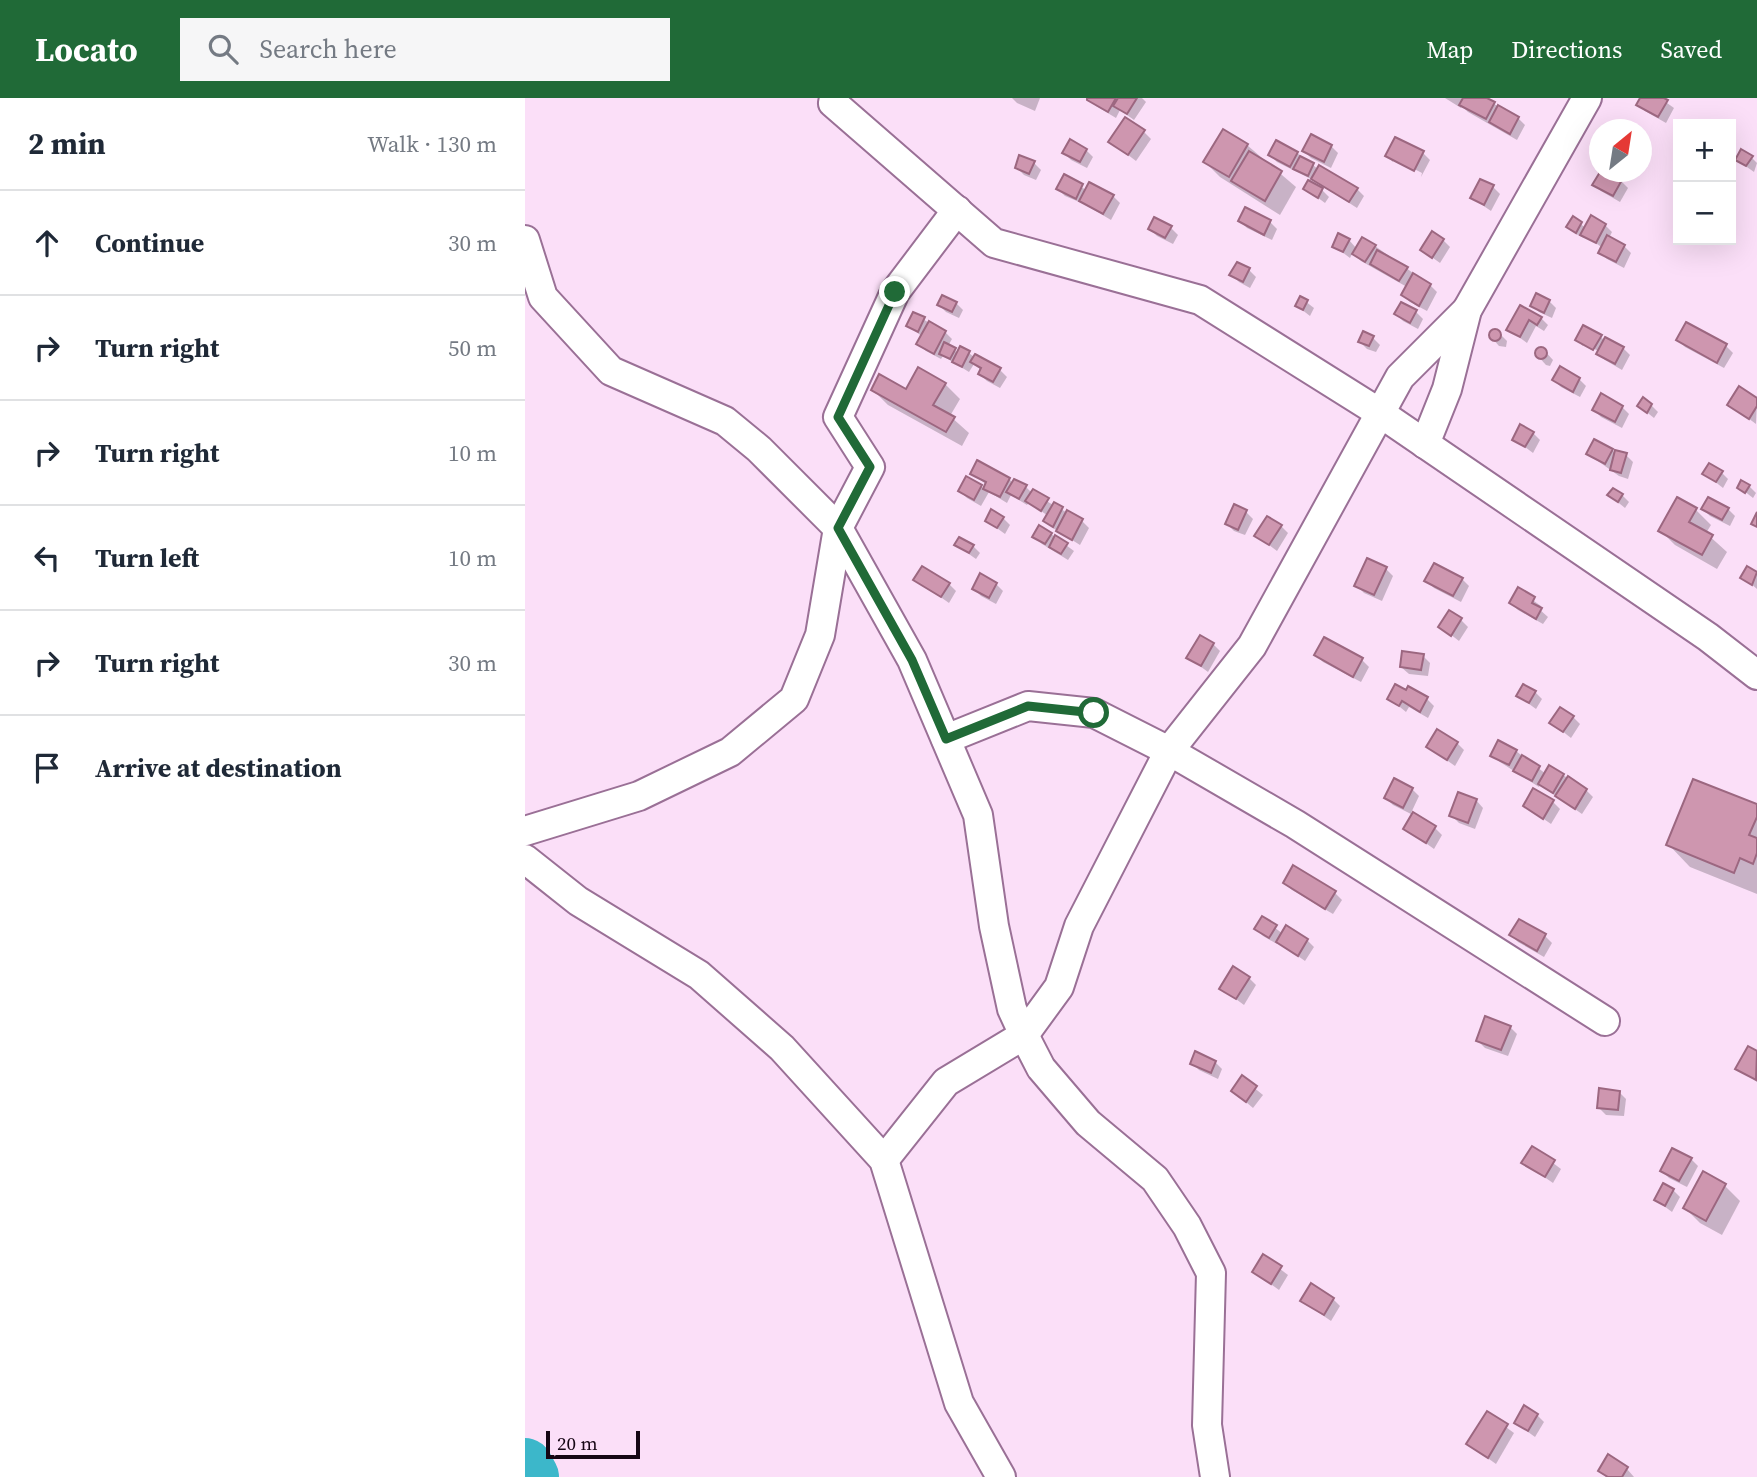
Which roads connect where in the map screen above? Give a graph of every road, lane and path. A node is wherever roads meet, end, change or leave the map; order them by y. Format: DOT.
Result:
graph roads {
  1 [pos="834,98"];
  2 [pos="1587,98"];
  3 [pos="957,210"];
  4 [pos="525,240"];
  5 [pos="1467,310"];
  6 [pos="1380,413"];
  7 [pos="1425,444"];
  8 [pos="838,528"];
  9 [pos="1757,675"];
  10 [pos="946,739"];
  11 [pos="1170,751"];
  12 [pos="525,831"];
  13 [pos="525,859"];
  14 [pos="1605,1021"];
  15 [pos="1024,1035"];
  16 [pos="884,1160"];
  17 [pos="1001,1477"];
  18 [pos="1215,1477"];
  1 -- 3 [label="street"];
  2 -- 5 [label="street"];
  3 -- 6 [label="street"];
  3 -- 8 [label="street"];
  4 -- 8 [label="street"];
  5 -- 6 [label="street"];
  5 -- 7 [label="street"];
  6 -- 7 [label="street"];
  6 -- 11 [label="street"];
  7 -- 9 [label="street"];
  8 -- 10 [label="street"];
  8 -- 12 [label="street"];
  10 -- 11 [label="street"];
  10 -- 15 [label="street"];
  11 -- 14 [label="street"];
  11 -- 15 [label="street"];
  13 -- 16 [label="street"];
  15 -- 16 [label="street"];
  15 -- 18 [label="street"];
  16 -- 17 [label="street"];
}
